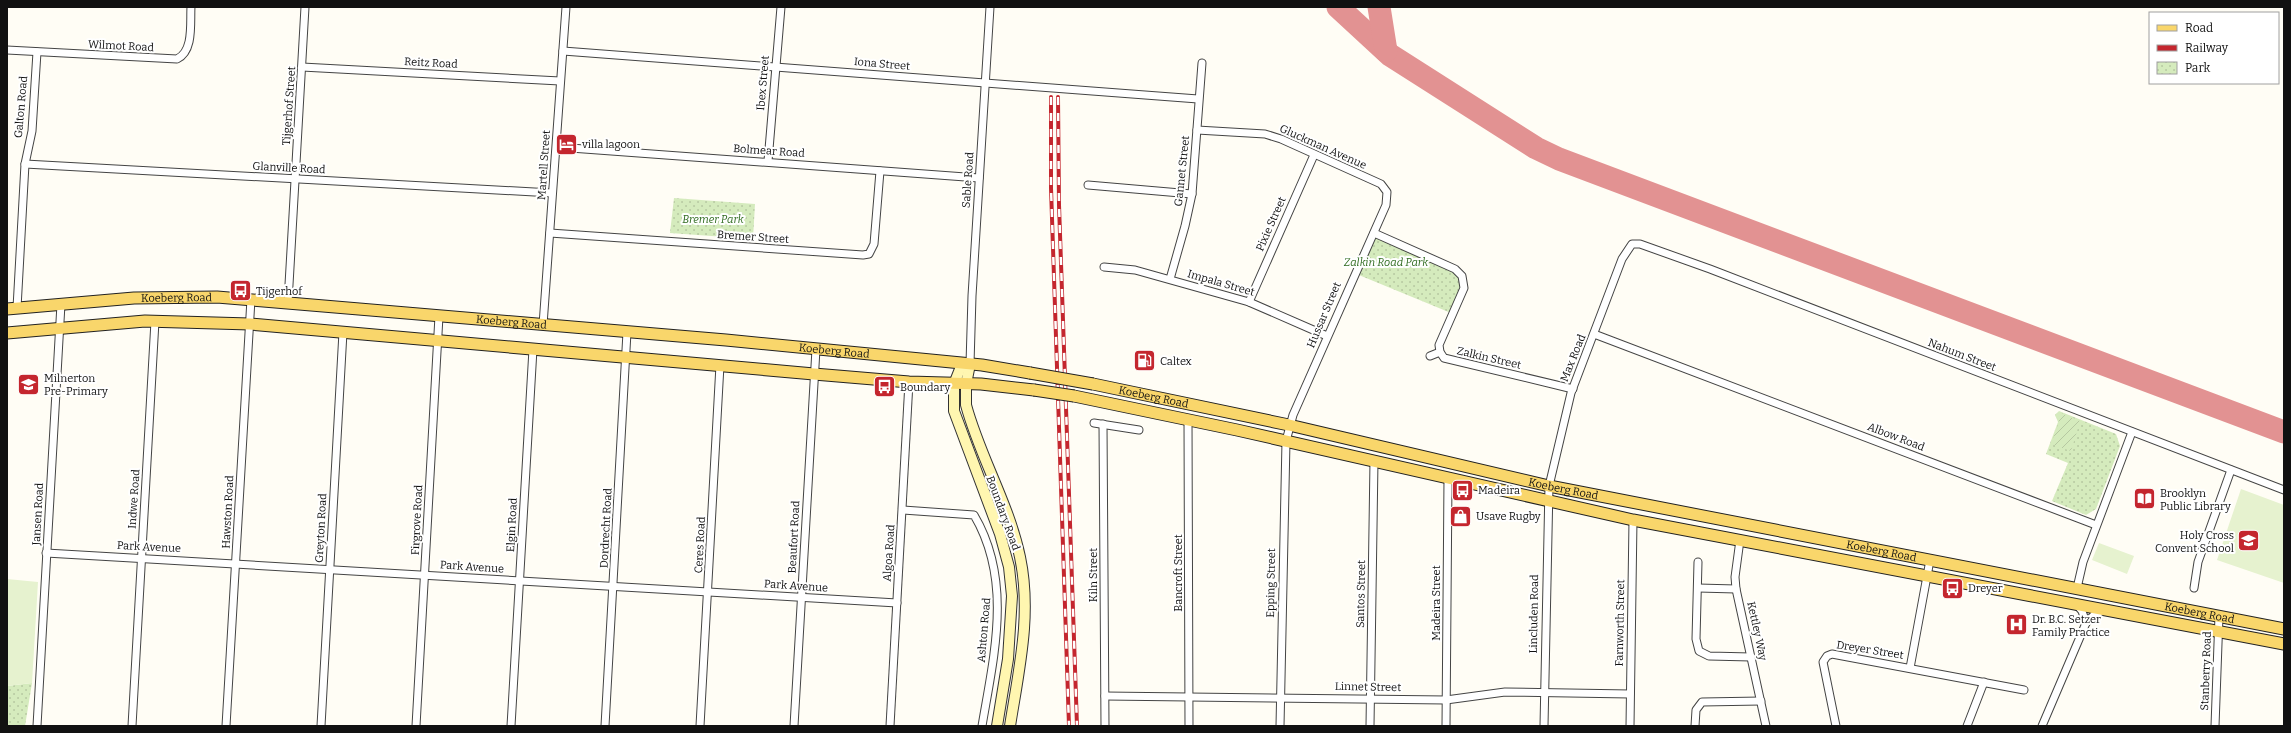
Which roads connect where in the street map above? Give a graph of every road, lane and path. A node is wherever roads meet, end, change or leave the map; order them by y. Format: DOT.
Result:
graph roads {
  1 [pos="191,7"];
  2 [pos="306,7"];
  3 [pos="566,7"];
  4 [pos="781,7"];
  5 [pos="990,7"];
  6 [pos="7,50"];
  7 [pos="563,51"];
  8 [pos="37,52"];
  9 [pos="1202,63"];
  10 [pos="775,66"];
  11 [pos="302,67"];
  12 [pos="560,81"];
  13 [pos="986,83"];
  14 [pos="1198,98"];
  15 [pos="1197,130"];
  16 [pos="557,147"];
  17 [pos="1314,155"];
  18 [pos="768,161"];
  19 [pos="25,164"];
  20 [pos="880,171"];
  21 [pos="979,178"];
  22 [pos="295,179"];
  23 [pos="1088,185"];
  24 [pos="1387,192"];
  25 [pos="552,193"];
  26 [pos="1192,194"];
  27 [pos="550,233"];
  28 [pos="1374,233"];
  29 [pos="1632,244"];
  30 [pos="1104,267"];
  31 [pos="1170,279"];
  32 [pos="251,300"];
  33 [pos="288,302"];
  34 [pos="1249,302"];
  35 [pos="61,304"];
  36 [pos="12,309"];
  37 [pos="439,316"];
  38 [pos="155,321"];
  39 [pos="250,324"];
  40 [pos="542,325"];
  41 [pos="60,328"];
  42 [pos="343,332"];
  43 [pos="627,332"];
  44 [pos="7,333"];
  45 [pos="1594,334"];
  46 [pos="1327,336"];
  47 [pos="438,340"];
  48 [pos="533,349"];
  49 [pos="816,349"];
  50 [pos="1440,352"];
  51 [pos="1430,356"];
  52 [pos="627,358"];
  53 [pos="967,361"];
  54 [pos="720,365"];
  55 [pos="814,374"];
  56 [pos="909,382"];
  57 [pos="954,384"];
  58 [pos="966,384"];
  59 [pos="1573,389"];
  60 [pos="1188,419"];
  61 [pos="1094,423"];
  62 [pos="1103,424"];
  63 [pos="1289,425"];
  64 [pos="1139,430"];
  65 [pos="2132,432"];
  66 [pos="1286,441"];
  67 [pos="1374,461"];
  68 [pos="2231,470"];
  69 [pos="1448,479"];
  70 [pos="1549,486"];
  71 [pos="2284,490"];
  72 [pos="1547,502"];
  73 [pos="903,510"];
  74 [pos="1632,520"];
  75 [pos="2096,525"];
  76 [pos="1740,540"];
  77 [pos="46,553"];
  78 [pos="141,558"];
  79 [pos="1930,560"];
  80 [pos="1698,562"];
  81 [pos="236,564"];
  82 [pos="329,569"];
  83 [pos="425,575"];
  84 [pos="1928,576"];
  85 [pos="520,581"];
  86 [pos="613,586"];
  87 [pos="1698,588"];
  88 [pos="2077,588"];
  89 [pos="2194,588"];
  90 [pos="1736,589"];
  91 [pos="708,591"];
  92 [pos="802,598"];
  93 [pos="897,603"];
  94 [pos="2075,604"];
  95 [pos="2105,609"];
  96 [pos="2219,616"];
  97 [pos="2086,623"];
  98 [pos="2284,629"];
  99 [pos="2218,631"];
  100 [pos="2284,644"];
  101 [pos="1751,657"];
  102 [pos="1910,668"];
  103 [pos="1984,682"];
  104 [pos="2024,690"];
  105 [pos="1544,692"];
  106 [pos="1630,694"];
  107 [pos="1105,696"];
  108 [pos="1188,696"];
  109 [pos="1280,697"];
  110 [pos="1371,698"];
  111 [pos="1446,700"];
  112 [pos="1761,702"];
  113 [pos="37,726"];
  114 [pos="132,726"];
  115 [pos="226,726"];
  116 [pos="321,726"];
  117 [pos="416,726"];
  118 [pos="511,726"];
  119 [pos="605,726"];
  120 [pos="700,726"];
  121 [pos="794,726"];
  122 [pos="890,726"];
  123 [pos="982,726"];
  124 [pos="997,726"];
  125 [pos="1010,726"];
  126 [pos="1104,726"];
  127 [pos="1189,726"];
  128 [pos="1280,726"];
  129 [pos="1370,726"];
  130 [pos="1446,726"];
  131 [pos="1544,726"];
  132 [pos="1630,726"];
  133 [pos="1695,726"];
  134 [pos="1766,726"];
  135 [pos="1836,726"];
  136 [pos="1967,726"];
  137 [pos="2042,726"];
  138 [pos="2217,726"];
  1 -- 8 [label="street, Wilmot Road"];
  2 -- 11 [label="street, Tijgerhof Street"];
  3 -- 7 [label="street, Martell Street"];
  4 -- 10 [label="street, Ibex Street"];
  5 -- 13 [label="street, Sable Road"];
  6 -- 8 [label="street, Wilmot Road"];
  7 -- 10 [label="street, Iona Street"];
  7 -- 12 [label="street, Martell Street"];
  8 -- 19 [label="street, Galton Road"];
  9 -- 14 [label="street, Gannet Street"];
  10 -- 13 [label="street, Iona Street"];
  10 -- 18 [label="street, Ibex Street"];
  11 -- 12 [label="street, Reitz Road"];
  11 -- 22 [label="street, Tijgerhof Street"];
  12 -- 16 [label="street, Martell Street"];
  13 -- 14 [label="street, Iona Street"];
  13 -- 21 [label="street, Sable Road"];
  14 -- 15 [label="street, Gannet Street"];
  15 -- 17 [label="street, Gluckman Avenue"];
  15 -- 26 [label="street, Gannet Street"];
  16 -- 18 [label="street, Bolmear Road"];
  16 -- 25 [label="street, Martell Street"];
  17 -- 24 [label="street, Gluckman Avenue"];
  17 -- 34 [label="street, Pixie Street"];
  18 -- 20 [label="street, Bolmear Road"];
  19 -- 22 [label="street, Glanville Road"];
  19 -- 36 [label="street, Galton Road"];
  20 -- 21 [label="street, Bolmear Road"];
  20 -- 27 [label="street, Bremer Street"];
  21 -- 53 [label="street, Sable Road"];
  22 -- 25 [label="street, Glanville Road"];
  22 -- 33 [label="street, Tijgerhof Street"];
  23 -- 26 [label="street"];
  24 -- 28 [label="street, Hussar Street"];
  25 -- 27 [label="street, Martell Street"];
  26 -- 31 [label="street, Gannet Street"];
  27 -- 40 [label="street, Martell Street"];
  28 -- 46 [label="street, Hussar Street"];
  28 -- 50 [label="street"];
  29 -- 45 [label="street, Max Road"];
  29 -- 65 [label="street, Nahum Street"];
  30 -- 31 [label="street, Impala Street"];
  31 -- 34 [label="street, Impala Street"];
  32 -- 33 [label="main road, Koeberg Road"];
  32 -- 35 [label="main road, Koeberg Road"];
  32 -- 39 [label="street, Hawston Road"];
  33 -- 37 [label="main road, Koeberg Road"];
  34 -- 46 [label="street, Impala Street"];
  35 -- 36 [label="main road, Koeberg Road"];
  35 -- 41 [label="street, Jansen Road"];
  37 -- 40 [label="main road, Koeberg Road"];
  37 -- 47 [label="street, Firgrove Road"];
  38 -- 39 [label="main road, Koeberg Road"];
  38 -- 41 [label="main road, Koeberg Road"];
  38 -- 78 [label="street, Indwe Road"];
  39 -- 42 [label="main road, Koeberg Road"];
  39 -- 81 [label="street, Hawston Road"];
  40 -- 43 [label="main road, Koeberg Road"];
  41 -- 44 [label="main road, Koeberg Road"];
  41 -- 77 [label="street, Jansen Road"];
  42 -- 47 [label="main road, Koeberg Road"];
  42 -- 82 [label="street, Greyton Road"];
  43 -- 49 [label="main road, Koeberg Road"];
  43 -- 52 [label="street, Dordrecht Road"];
  45 -- 59 [label="street, Max Road"];
  45 -- 75 [label="street, Albow Road"];
  46 -- 63 [label="street, Hussar Street"];
  47 -- 48 [label="main road, Koeberg Road"];
  47 -- 83 [label="street, Firgrove Road"];
  48 -- 52 [label="main road, Koeberg Road"];
  48 -- 85 [label="street, Elgin Road"];
  49 -- 53 [label="main road, Koeberg Road"];
  49 -- 55 [label="street, Beaufort Road"];
  50 -- 51 [label="street"];
  50 -- 59 [label="street, Zalkin Street"];
  52 -- 54 [label="main road, Koeberg Road"];
  52 -- 86 [label="street, Dordrecht Road"];
  53 -- 57 [label="main road"];
  53 -- 58 [label="main road, Boundary Road"];
  53 -- 63 [label="main road, Koeberg Road, bridge"];
  54 -- 55 [label="main road, Koeberg Road"];
  54 -- 91 [label="street, Ceres Road"];
  55 -- 56 [label="main road, Koeberg Road"];
  55 -- 92 [label="street, Beaufort Road"];
  56 -- 57 [label="main road, Koeberg Road"];
  56 -- 73 [label="street, Algoa Road"];
  57 -- 58 [label="main road, Koeberg Road"];
  57 -- 124 [label="main road, Boundary Road"];
  58 -- 60 [label="main road, Koeberg Road, bridge"];
  58 -- 125 [label="main road, Boundary Road"];
  59 -- 70 [label="street, Max Road"];
  60 -- 66 [label="main road, Koeberg Road"];
  60 -- 108 [label="street, Bancroft Street"];
  61 -- 62 [label="street"];
  62 -- 64 [label="street"];
  62 -- 107 [label="street, Kiln Street"];
  63 -- 66 [label="street, Hussar Street"];
  63 -- 70 [label="main road, Koeberg Road"];
  65 -- 68 [label="street, Nahum Street"];
  65 -- 75 [label="street"];
  66 -- 67 [label="main road, Koeberg Road"];
  66 -- 109 [label="street, Epping Street"];
  67 -- 69 [label="main road, Koeberg Road"];
  67 -- 110 [label="street, Santos Street"];
  68 -- 71 [label="street, Nahum Street"];
  68 -- 89 [label="street"];
  69 -- 72 [label="main road, Koeberg Road"];
  69 -- 111 [label="street, Madeira Street"];
  70 -- 72 [label="street, Max Road"];
  70 -- 79 [label="main road, Koeberg Road"];
  72 -- 74 [label="main road, Koeberg Road"];
  72 -- 105 [label="street, Lincluden Road"];
  73 -- 93 [label="street, Algoa Road"];
  73 -- 123 [label="street, Ashton Road"];
  74 -- 76 [label="main road, Koeberg Road"];
  74 -- 106 [label="street, Farnworth Street"];
  75 -- 88 [label="street"];
  76 -- 84 [label="main road, Koeberg Road"];
  76 -- 90 [label="street, Kettley Way"];
  77 -- 78 [label="street, Park Avenue"];
  77 -- 113 [label="street, Jansen Road"];
  78 -- 81 [label="street, Park Avenue"];
  78 -- 114 [label="street, Indwe Road"];
  79 -- 84 [label="street, Dreyer Street"];
  79 -- 88 [label="main road, Koeberg Road"];
  80 -- 87 [label="street"];
  81 -- 82 [label="street, Park Avenue"];
  81 -- 115 [label="street, Hawston Road"];
  82 -- 83 [label="street, Park Avenue"];
  82 -- 116 [label="street, Greyton Road"];
  83 -- 85 [label="street, Park Avenue"];
  83 -- 117 [label="street, Firgrove Road"];
  84 -- 94 [label="main road, Koeberg Road"];
  84 -- 102 [label="street, Dreyer Street"];
  85 -- 86 [label="street, Park Avenue"];
  85 -- 118 [label="street, Elgin Road"];
  86 -- 91 [label="street, Park Avenue"];
  86 -- 119 [label="street, Dordrecht Road"];
  87 -- 90 [label="street"];
  87 -- 101 [label="street"];
  88 -- 96 [label="main road, Koeberg Road"];
  90 -- 101 [label="street, Kettley Way"];
  91 -- 92 [label="street, Park Avenue"];
  91 -- 120 [label="street, Ceres Road"];
  92 -- 93 [label="street, Park Avenue"];
  92 -- 121 [label="street, Beaufort Road"];
  93 -- 122 [label="street, Algoa Road"];
  94 -- 95 [label="main road, Koeberg Road"];
  94 -- 97 [label="street"];
  95 -- 97 [label="street"];
  95 -- 99 [label="main road, Koeberg Road"];
  96 -- 98 [label="main road, Koeberg Road"];
  96 -- 99 [label="street, Stanberry Road"];
  97 -- 137 [label="street"];
  99 -- 100 [label="main road, Koeberg Road"];
  99 -- 138 [label="street, Stanberry Road"];
  101 -- 112 [label="street, Kettley Way"];
  102 -- 103 [label="street, Dreyer Street"];
  102 -- 135 [label="street, Dreyer Street"];
  103 -- 104 [label="street, Dreyer Street"];
  103 -- 136 [label="street"];
  105 -- 106 [label="street, Linnet Street"];
  105 -- 111 [label="street, Linnet Street"];
  105 -- 131 [label="street, Lincluden Road"];
  106 -- 132 [label="street, Farnworth Street"];
  107 -- 108 [label="street, Linnet Street"];
  107 -- 126 [label="street, Kiln Street"];
  108 -- 109 [label="street, Linnet Street"];
  108 -- 127 [label="street, Bancroft Street"];
  109 -- 110 [label="street, Linnet Street"];
  109 -- 128 [label="street, Epping Street"];
  110 -- 111 [label="street, Linnet Street"];
  110 -- 129 [label="street, Santos Street"];
  111 -- 130 [label="street, Madeira Street"];
  112 -- 133 [label="street"];
  112 -- 134 [label="street, Kettley Way"];
}
